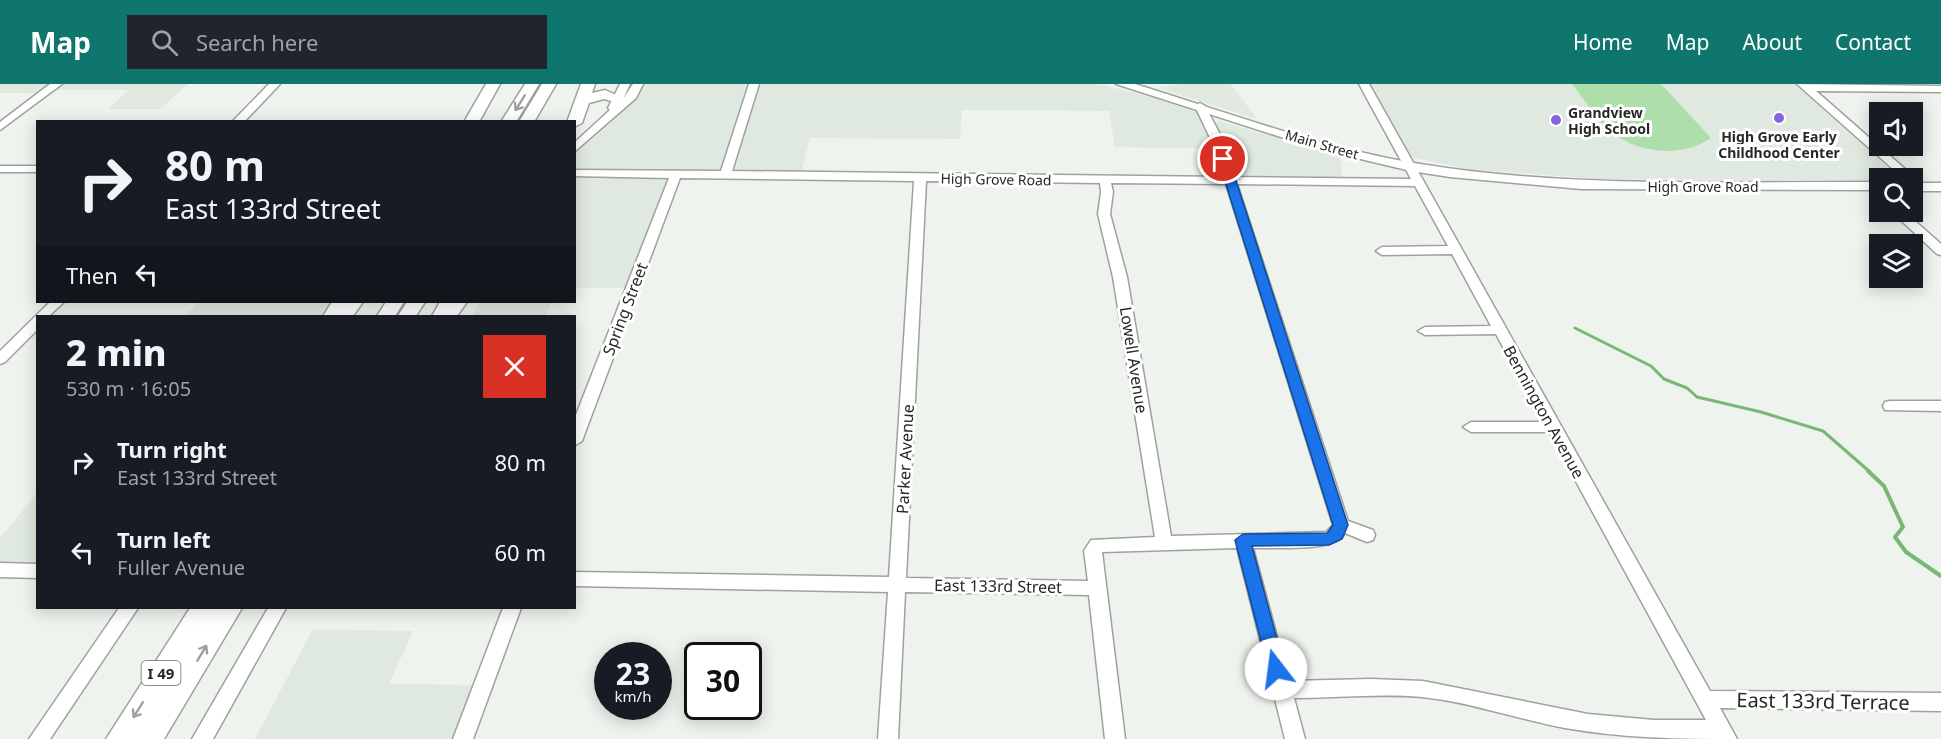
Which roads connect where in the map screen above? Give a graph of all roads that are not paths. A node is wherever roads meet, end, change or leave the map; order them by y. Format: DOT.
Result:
graph roads {
  1 [pos="57,84"];
  2 [pos="275,84"];
  3 [pos="493,84"];
  4 [pos="532,84"];
  5 [pos="549,84"];
  6 [pos="588,84"];
  7 [pos="625,84"];
  8 [pos="638,84"];
  9 [pos="754,84"];
  10 [pos="1122,84"];
  11 [pos="1364,84"];
  12 [pos="1804,86"];
  13 [pos="1901,86"];
  14 [pos="1941,88"];
  15 [pos="618,99"];
  16 [pos="582,100"];
  17 [pos="1200,106"];
  18 [pos="239,120"];
  19 [pos="472,120"];
  20 [pos="509,120"];
  21 [pos="527,120"];
  22 [pos="575,120"];
  23 [pos="603,123"];
  24 [pos="0,127"];
  25 [pos="576,147"];
  26 [pos="1411,167"];
  27 [pos="1896,168"];
  28 [pos="0,169"];
  29 [pos="36,169"];
  30 [pos="576,173"];
  31 [pos="675,176"];
  32 [pos="725,176"];
  33 [pos="920,178"];
  34 [pos="1105,180"];
  35 [pos="1527,181"];
  36 [pos="1231,182"];
  37 [pos="1418,183"];
  38 [pos="1923,184"];
  39 [pos="1941,187"];
  40 [pos="1869,189"];
  41 [pos="1909,222"];
  42 [pos="1455,250"];
  43 [pos="1382,251"];
  44 [pos="1941,251"];
  45 [pos="56,303"];
  46 [pos="43,315"];
  47 [pos="36,323"];
  48 [pos="1500,330"];
  49 [pos="1425,331"];
  50 [pos="0,359"];
  51 [pos="1890,406"];
  52 [pos="1941,406"];
  53 [pos="1471,427"];
  54 [pos="1553,427"];
  55 [pos="576,436"];
  56 [pos="1341,525"];
  57 [pos="1367,535"];
  58 [pos="1243,540"];
  59 [pos="1164,542"];
  60 [pos="0,570"];
  61 [pos="36,571"];
  62 [pos="576,579"];
  63 [pos="898,584"];
  64 [pos="1097,588"];
  65 [pos="128,609"];
  66 [pos="233,609"];
  67 [pos="276,609"];
  68 [pos="512,609"];
  69 [pos="216,614"];
  70 [pos="1282,690"];
  71 [pos="1705,699"];
  72 [pos="1941,702"];
  73 [pos="1724,734"];
  74 [pos="39,739"];
  75 [pos="120,739"];
  76 [pos="149,739"];
  77 [pos="202,739"];
  78 [pos="463,739"];
  79 [pos="888,739"];
  80 [pos="1115,739"];
  81 [pos="1294,739"];
  1 -- 24 [label="street"];
  2 -- 18 [label="street"];
  3 -- 19 [label="highway"];
  4 -- 20 [label="highway, one-way"];
  5 -- 21 [label="highway"];
  6 -- 16 [label="highway"];
  7 -- 15 [label="street"];
  8 -- 23 [label="street"];
  9 -- 32 [label="street"];
  10 -- 17 [label="main road, Main Street"];
  11 -- 26 [label="street, Bennington Avenue"];
  12 -- 13 [label="street"];
  12 -- 27 [label="street"];
  13 -- 14 [label="street"];
  15 -- 16 [label="highway"];
  15 -- 23 [label="street"];
  16 -- 22 [label="highway"];
  17 -- 26 [label="main road, Main Street"];
  17 -- 36 [label="street"];
  23 -- 25 [label="street"];
  26 -- 35 [label="main road, Main Street"];
  26 -- 37 [label="street, Bennington Avenue"];
  28 -- 29 [label="street"];
  30 -- 31 [label="street, High Grove Road"];
  31 -- 32 [label="street, High Grove Road"];
  31 -- 55 [label="street, Spring Street"];
  32 -- 33 [label="street, High Grove Road"];
  33 -- 34 [label="street, High Grove Road"];
  33 -- 63 [label="street, Parker Avenue"];
  34 -- 36 [label="street, High Grove Road"];
  34 -- 59 [label="street, Lowell Avenue"];
  35 -- 40 [label="main road, High Grove Road"];
  36 -- 37 [label="street, High Grove Road"];
  36 -- 56 [label="street"];
  37 -- 42 [label="street, Bennington Avenue"];
  38 -- 39 [label="main road"];
  41 -- 44 [label="street"];
  42 -- 43 [label="street"];
  42 -- 48 [label="street, Bennington Avenue"];
  45 -- 46 [label="street"];
  47 -- 50 [label="street"];
  48 -- 49 [label="street"];
  48 -- 54 [label="street, Bennington Avenue"];
  51 -- 52 [label="street"];
  53 -- 54 [label="street"];
  54 -- 71 [label="street, Bennington Avenue"];
  56 -- 57 [label="street"];
  56 -- 58 [label="street"];
  58 -- 59 [label="street"];
  58 -- 70 [label="street"];
  59 -- 64 [label="street"];
  60 -- 61 [label="street"];
  62 -- 63 [label="street, East 133rd Street"];
  63 -- 64 [label="street, East 133rd Street"];
  63 -- 79 [label="street, Parker Avenue"];
  64 -- 80 [label="street"];
  65 -- 74 [label="street"];
  66 -- 69 [label="highway"];
  67 -- 77 [label="street"];
  68 -- 78 [label="street"];
  69 -- 75 [label="highway, I 49, one-way"];
  76 -- 69 [label="highway, I 49, one-way"];
  70 -- 73 [label="street, East 133rd Terrace"];
  70 -- 81 [label="street"];
  71 -- 72 [label="street, East 133rd Terrace"];
  71 -- 73 [label="street, Bennington Avenue"];
}
